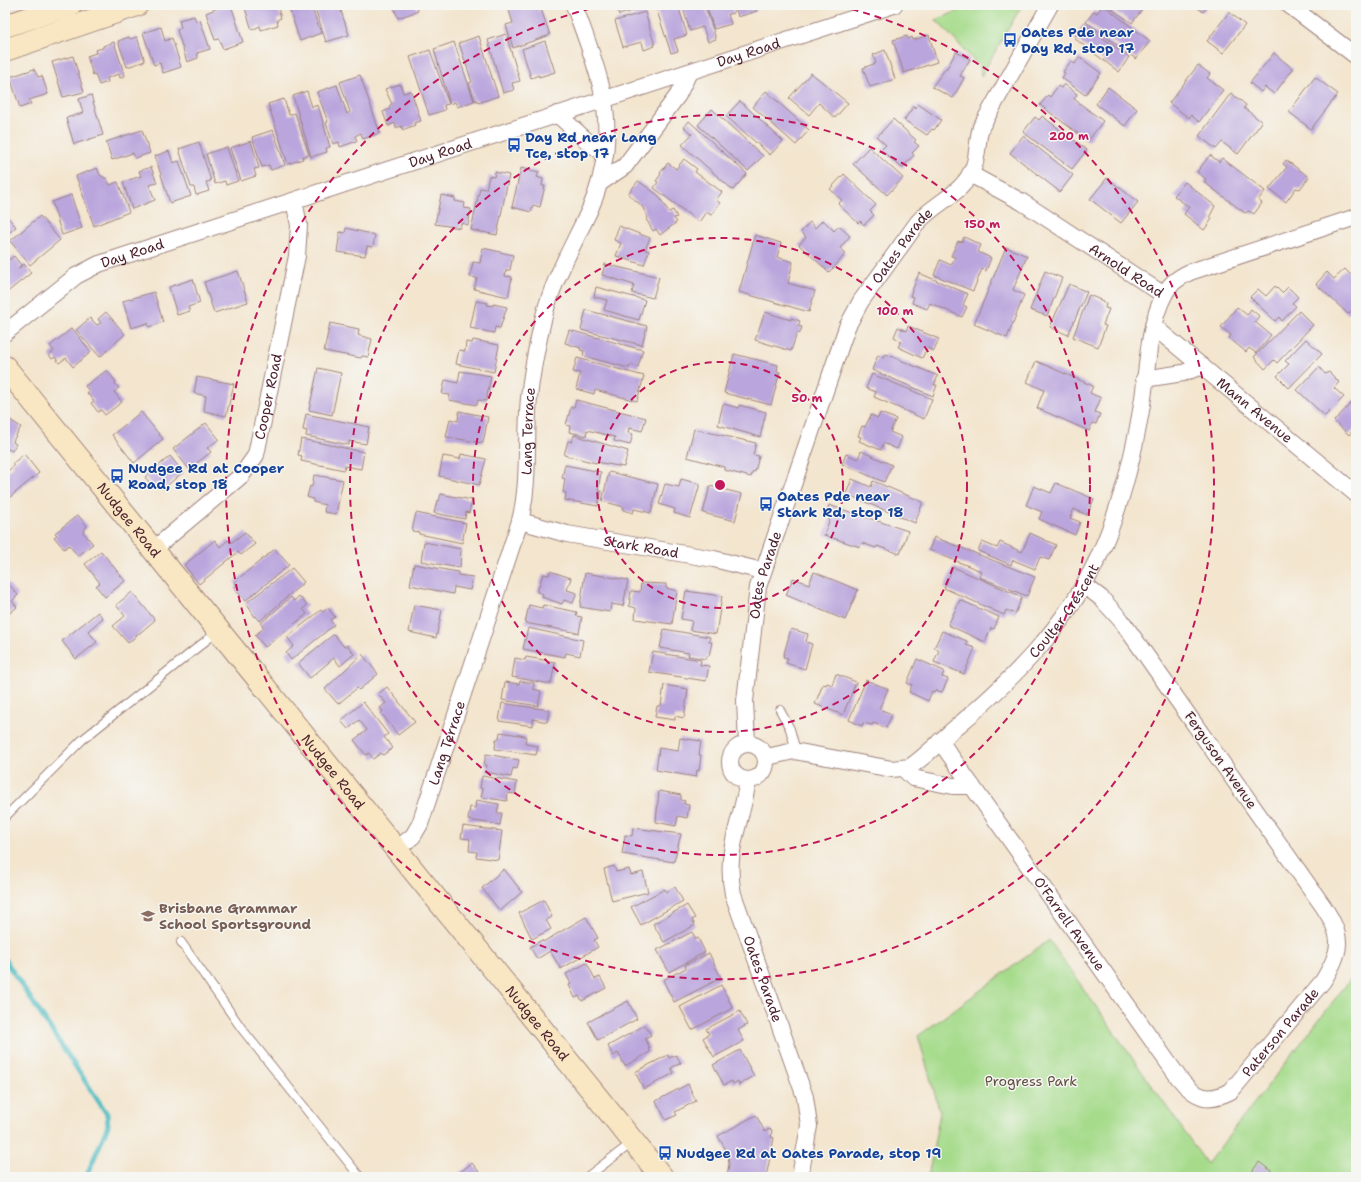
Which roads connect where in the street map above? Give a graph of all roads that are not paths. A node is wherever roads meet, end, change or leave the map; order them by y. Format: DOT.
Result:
graph roads {
  1 [pos="70,5"];
  2 [pos="137,5"];
  3 [pos="574,5"];
  4 [pos="894,5"];
  5 [pos="1050,5"];
  6 [pos="1295,7"];
  7 [pos="5,26"];
  8 [pos="5,50"];
  9 [pos="1356,56"];
  10 [pos="689,72"];
  11 [pos="604,100"];
  12 [pos="557,114"];
  13 [pos="605,154"];
  14 [pos="970,174"];
  15 [pos="600,182"];
  16 [pos="294,201"];
  17 [pos="1356,217"];
  18 [pos="1164,295"];
  19 [pos="1154,326"];
  20 [pos="5,333"];
  21 [pos="1202,366"];
  22 [pos="5,367"];
  23 [pos="1144,379"];
  24 [pos="1356,494"];
  25 [pos="520,521"];
  26 [pos="154,549"];
  27 [pos="762,571"];
  28 [pos="1084,585"];
  29 [pos="219,630"];
  30 [pos="780,710"];
  31 [pos="940,741"];
  32 [pos="747,743"];
  33 [pos="796,751"];
  34 [pos="767,757"];
  35 [pos="903,768"];
  36 [pos="748,780"];
  37 [pos="972,786"];
  38 [pos="5,817"];
  39 [pos="397,849"];
  40 [pos="181,942"];
  41 [pos="1339,948"];
  42 [pos="1206,1098"];
  43 [pos="634,1142"];
  44 [pos="360,1177"];
  45 [pos="587,1177"];
  46 [pos="662,1177"];
  47 [pos="800,1177"];
  1 -- 7 [label="main road"];
  2 -- 8 [label="main road"];
  3 -- 11 [label="street, Lang Terrace"];
  4 -- 10 [label="street, Day Road"];
  5 -- 14 [label="street, Oates Parade"];
  6 -- 9 [label="street"];
  10 -- 11 [label="street, Day Road"];
  10 -- 15 [label="street"];
  11 -- 12 [label="street, Day Road"];
  11 -- 13 [label="street, Lang Terrace"];
  12 -- 13 [label="street"];
  12 -- 16 [label="street, Day Road"];
  13 -- 15 [label="street, Lang Terrace"];
  14 -- 18 [label="street, Arnold Road"];
  14 -- 27 [label="street, Oates Parade"];
  15 -- 25 [label="street, Lang Terrace"];
  16 -- 20 [label="street, Day Road"];
  16 -- 26 [label="street, Cooper Road"];
  17 -- 18 [label="street, Arnold Road"];
  18 -- 19 [label="street, Coulter Crescent"];
  19 -- 21 [label="street, Mann Avenue"];
  19 -- 23 [label="street, Coulter Crescent"];
  21 -- 23 [label="street"];
  21 -- 24 [label="street, Mann Avenue"];
  22 -- 26 [label="main road, Nudgee Road"];
  23 -- 28 [label="street, Coulter Crescent"];
  25 -- 27 [label="street, Stark Road"];
  25 -- 39 [label="street, Lang Terrace"];
  26 -- 29 [label="main road, Nudgee Road"];
  27 -- 32 [label="street, Oates Parade"];
  28 -- 31 [label="street, Coulter Crescent"];
  28 -- 41 [label="street, Ferguson Avenue"];
  29 -- 38 [label="lane"];
  29 -- 39 [label="main road, Nudgee Road"];
  30 -- 33 [label="lane"];
  31 -- 35 [label="street, Coulter Crescent"];
  31 -- 37 [label="street, O'Farrell Avenue"];
  32 -- 34 [label="street"];
  32 -- 36 [label="street"];
  33 -- 34 [label="street, Coulter Crescent"];
  33 -- 35 [label="street, Coulter Crescent"];
  34 -- 36 [label="street"];
  35 -- 37 [label="street"];
  36 -- 47 [label="street, Oates Parade"];
  37 -- 42 [label="street, O'Farrell Avenue"];
  39 -- 43 [label="main road, Nudgee Road"];
  40 -- 44 [label="lane"];
  41 -- 42 [label="street, Paterson Parade"];
  43 -- 45 [label="lane"];
  43 -- 46 [label="main road, Nudgee Road"];
}
